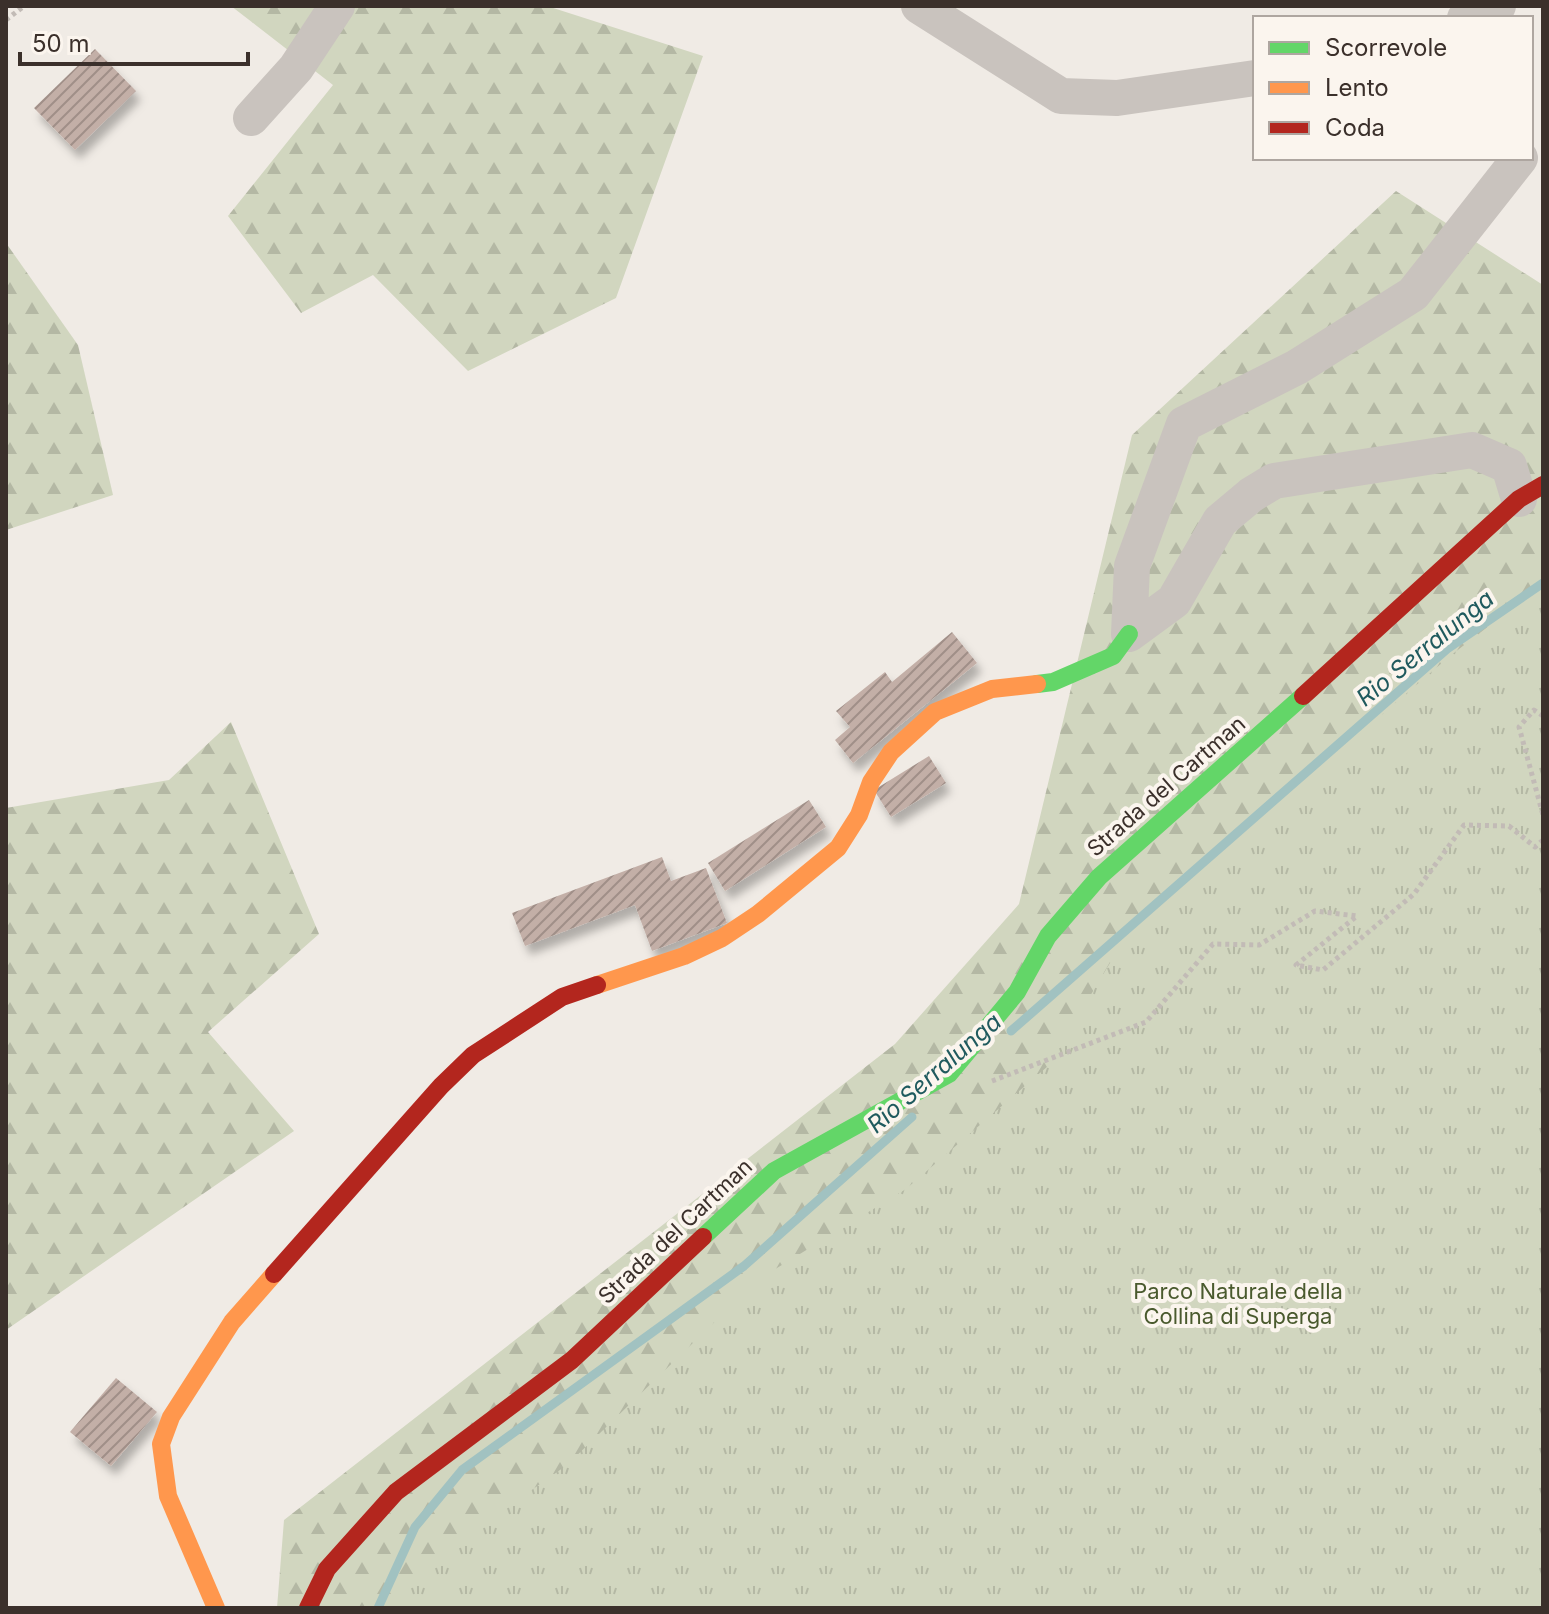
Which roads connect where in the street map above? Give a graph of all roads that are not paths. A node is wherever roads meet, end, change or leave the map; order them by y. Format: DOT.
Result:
graph roads {
  1 [pos="337,6"];
  2 [pos="919,6"];
  3 [pos="1498,6"];
  4 [pos="1470,16"];
  5 [pos="1253,78"];
  6 [pos="251,118"];
  7 [pos="1518,160"];
  8 [pos="1531,492"];
  9 [pos="1129,634"];
  10 [pos="216,1608"];
  11 [pos="308,1608"];
  1 -- 6 [label="street"];
  2 -- 5 [label="street"];
  3 -- 4 [label="street"];
  7 -- 9 [label="street"];
  8 -- 9 [label="street"];
  8 -- 11 [label="street, Strada del Cartman"];
  9 -- 10 [label="street"];
}
